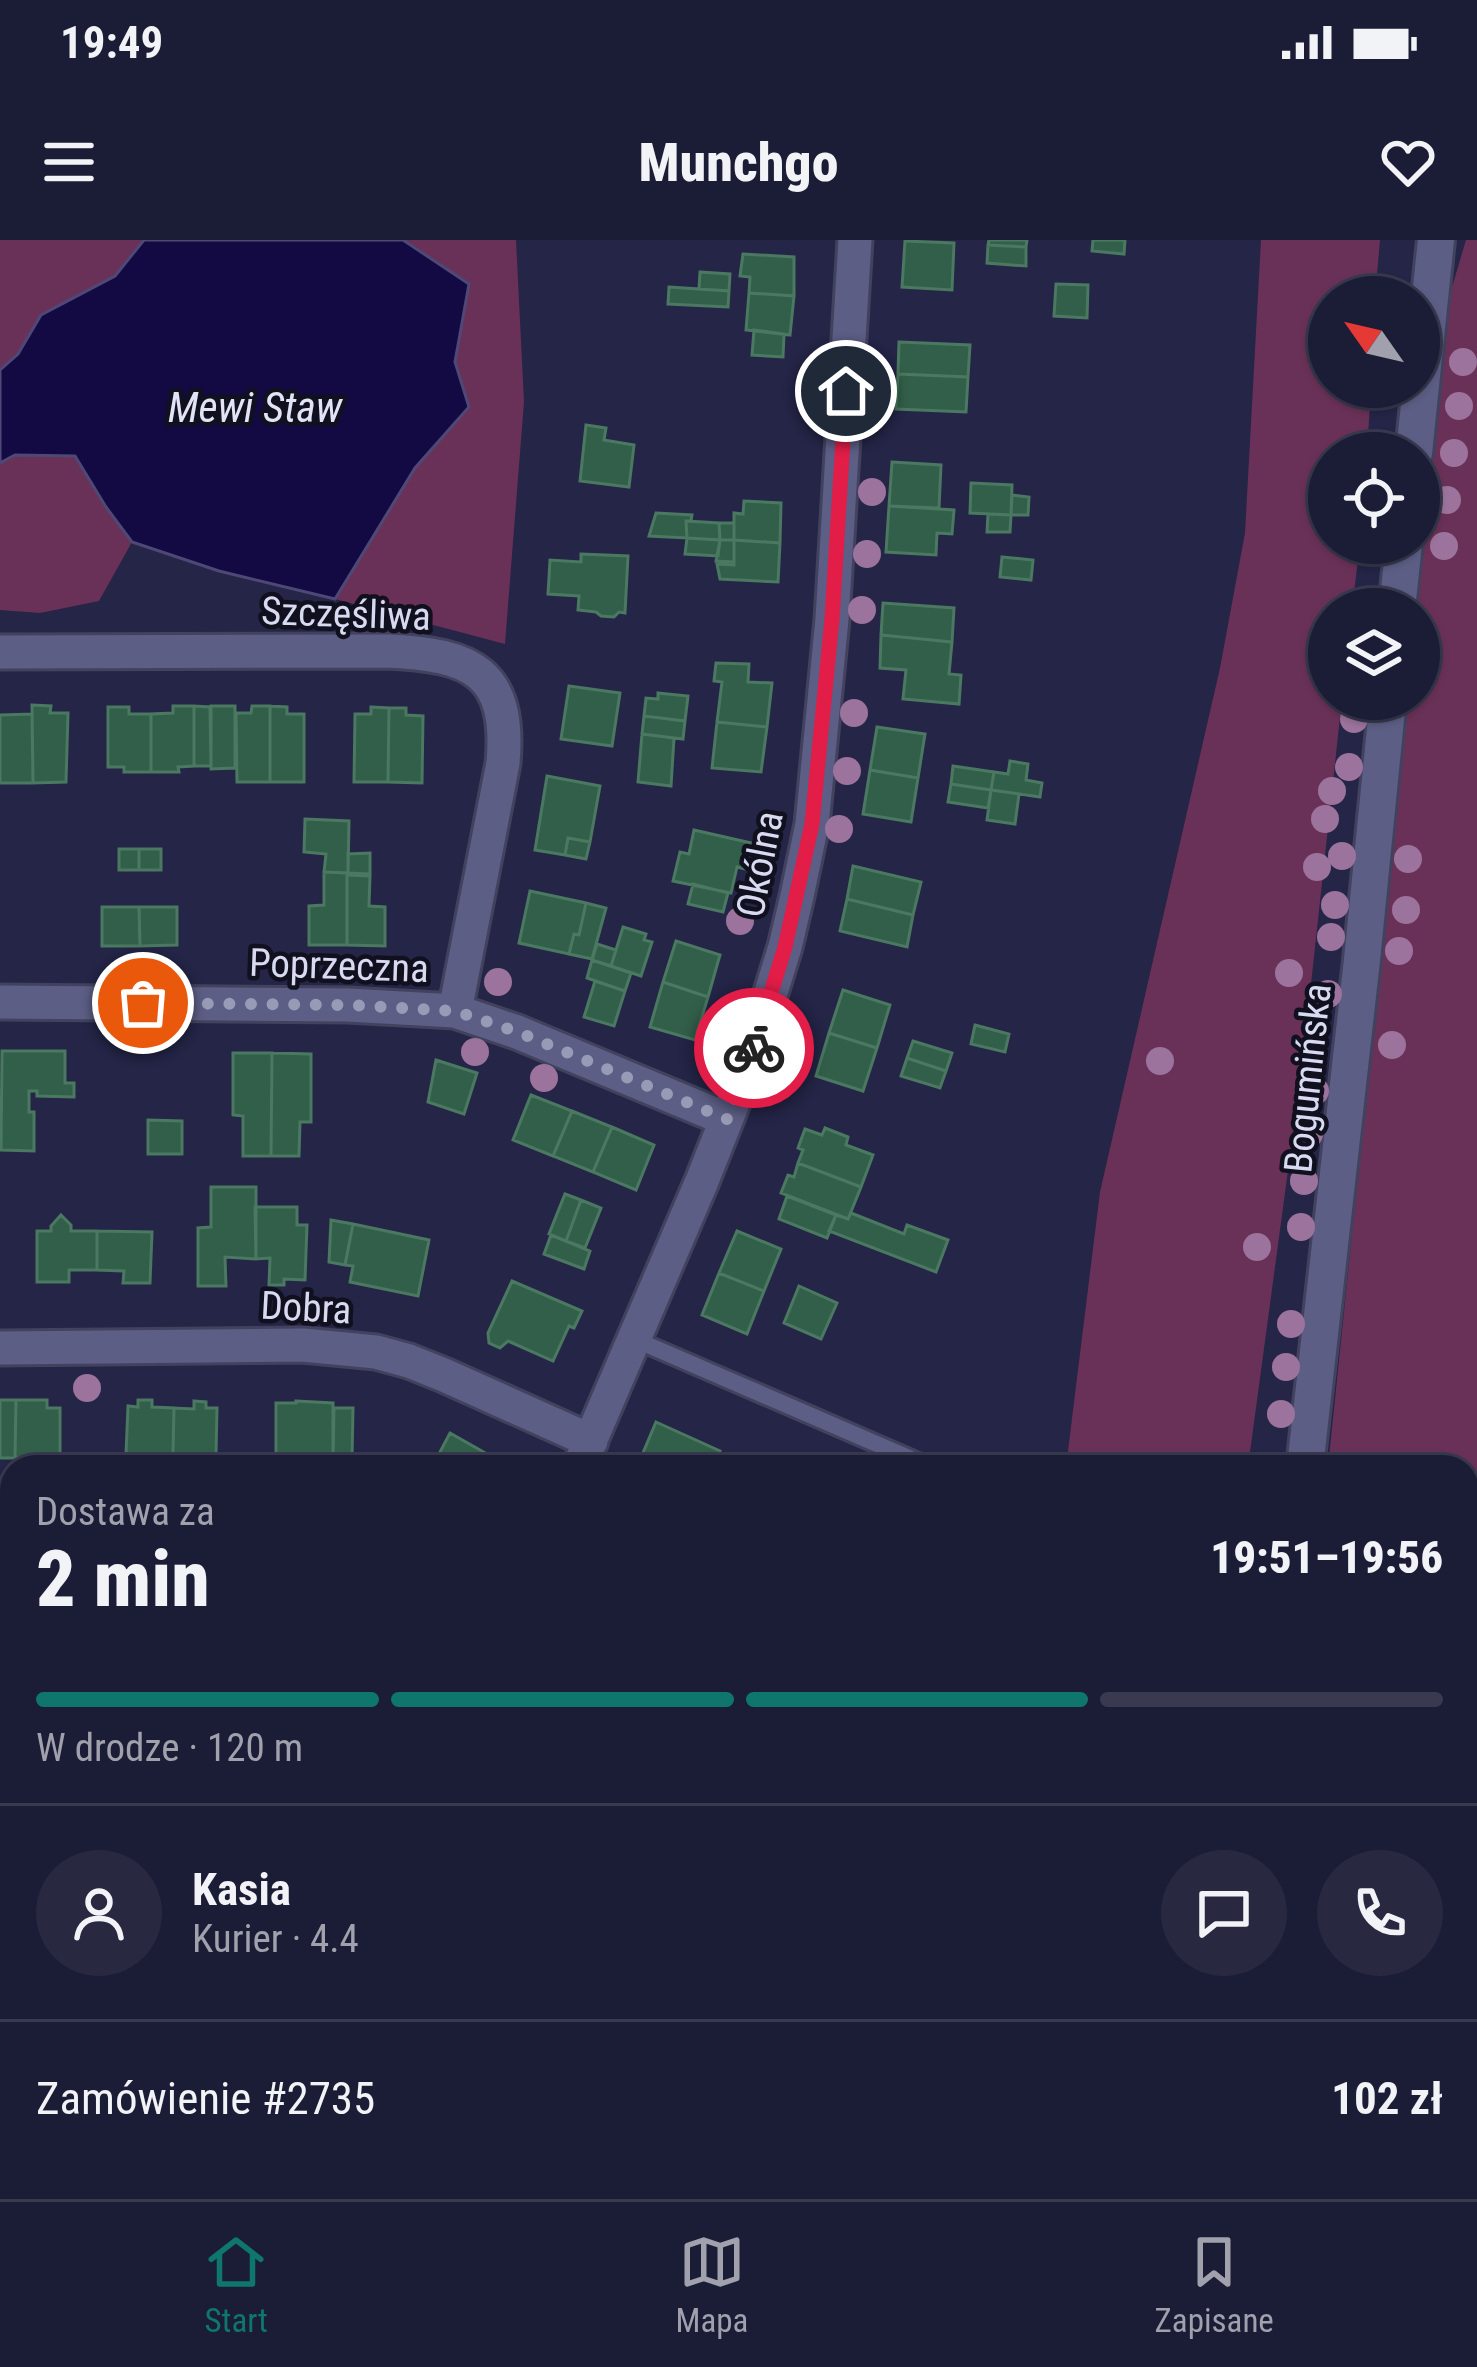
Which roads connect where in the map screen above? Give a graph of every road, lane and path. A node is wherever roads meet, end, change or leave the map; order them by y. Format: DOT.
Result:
graph roads {
  1 [pos="855,240"];
  2 [pos="1436,240"];
  3 [pos="1416,432"];
  4 [pos="0,652"];
  5 [pos="1386,720"];
  6 [pos="0,1002"];
  7 [pos="455,1011"];
  8 [pos="727,1119"];
  9 [pos="634,1339"];
  10 [pos="0,1348"];
  11 [pos="585,1454"];
  12 [pos="902,1455"];
  13 [pos="1306,1455"];
  1 -- 8 [label="street, Okólna"];
  2 -- 3 [label="street"];
  4 -- 7 [label="street, Szczęśliwa"];
  5 -- 13 [label="street, Bogumińska"];
  6 -- 7 [label="street, Poprzeczna"];
  7 -- 8 [label="street, Poprzeczna"];
  8 -- 9 [label="street, Okólna"];
  9 -- 11 [label="street, Okólna"];
  9 -- 12 [label="lane"];
  10 -- 11 [label="street, Dobra"];
}
